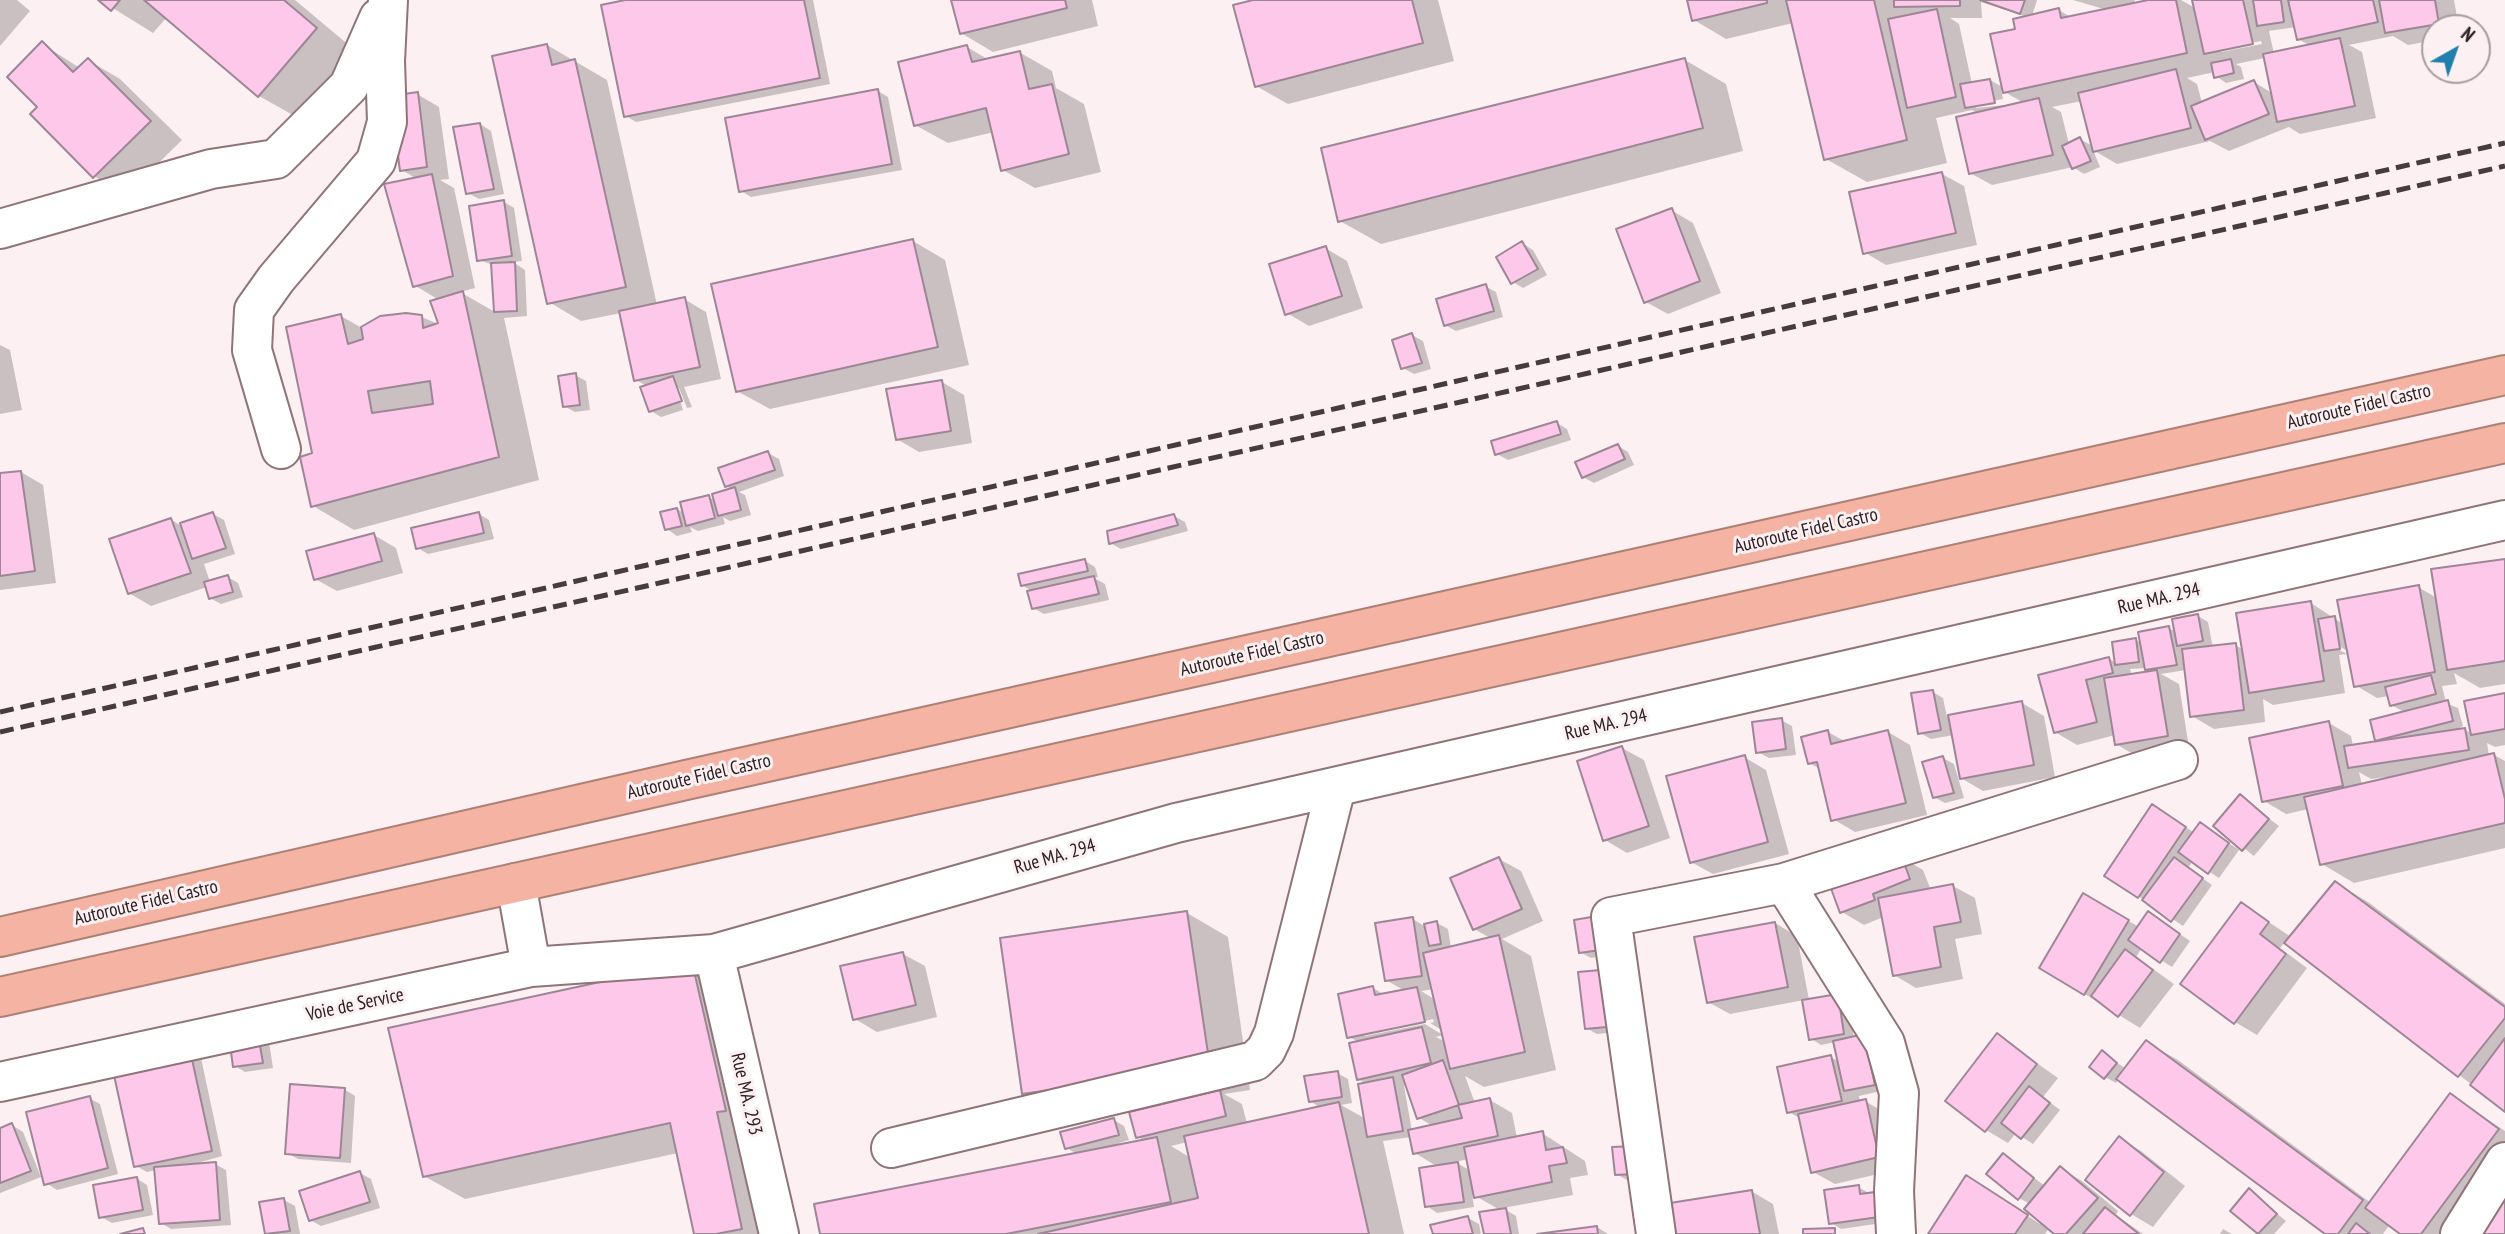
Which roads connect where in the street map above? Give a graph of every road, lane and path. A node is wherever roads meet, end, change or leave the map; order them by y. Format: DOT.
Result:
graph roads {
  1 [pos="387,0"];
  2 [pos="0,229"];
  3 [pos="2505,375"];
  4 [pos="2505,443"];
  5 [pos="281,449"];
  6 [pos="2505,520"];
  7 [pos="2178,760"];
  8 [pos="1336,787"];
  9 [pos="516,883"];
  10 [pos="1784,883"];
  11 [pos="0,937"];
  12 [pos="714,954"];
  13 [pos="531,967"];
  14 [pos="0,997"];
  15 [pos="0,1082"];
  16 [pos="891,1147"];
  17 [pos="2505,1162"];
  18 [pos="779,1234"];
  19 [pos="1656,1234"];
  20 [pos="1896,1234"];
  21 [pos="2460,1234"];
  1 -- 2 [label="street"];
  1 -- 5 [label="street"];
  3 -- 11 [label="highway, Autoroute Fidel Castro"];
  4 -- 9 [label="highway"];
  6 -- 8 [label="street, Rue MA. 294"];
  7 -- 10 [label="street"];
  8 -- 12 [label="street, Rue MA. 294"];
  8 -- 16 [label="street"];
  9 -- 13 [label="street"];
  9 -- 14 [label="highway"];
  10 -- 19 [label="street"];
  10 -- 20 [label="street"];
  12 -- 13 [label="street, Voie de Service"];
  12 -- 18 [label="street, Rue MA. 293"];
  13 -- 15 [label="street, Voie de Service"];
  17 -- 21 [label="street"];
}
